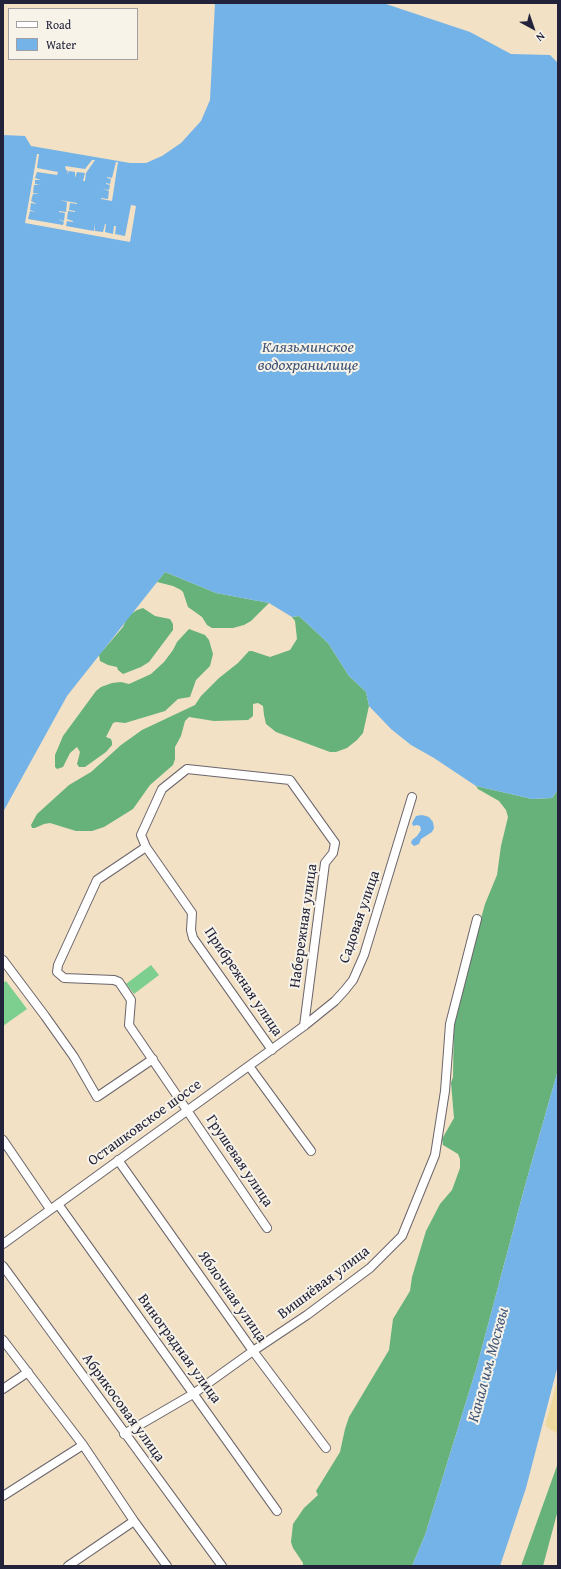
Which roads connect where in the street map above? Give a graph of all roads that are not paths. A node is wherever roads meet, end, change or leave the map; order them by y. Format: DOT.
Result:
graph roads {
  1 [pos="412,797"];
  2 [pos="146,848"];
  3 [pos="477,919"];
  4 [pos="3,960"];
  5 [pos="304,1026"];
  6 [pos="272,1050"];
  7 [pos="153,1059"];
  8 [pos="249,1066"];
  9 [pos="187,1110"];
  10 [pos="3,1140"];
  11 [pos="312,1151"];
  12 [pos="118,1160"];
  13 [pos="58,1204"];
  14 [pos="50,1209"];
  15 [pos="267,1228"];
  16 [pos="3,1244"];
  17 [pos="3,1266"];
  18 [pos="3,1340"];
  19 [pos="253,1351"];
  20 [pos="28,1372"];
  21 [pos="3,1389"];
  22 [pos="193,1394"];
  23 [pos="124,1434"];
  24 [pos="83,1445"];
  25 [pos="326,1448"];
  26 [pos="3,1496"];
  27 [pos="277,1511"];
  28 [pos="134,1522"];
  29 [pos="68,1566"];
  30 [pos="167,1566"];
  31 [pos="222,1566"];
  1 -- 5 [label="street, Садовая улица"];
  2 -- 5 [label="street, Набережная улица"];
  2 -- 6 [label="street, Прибрежная улица"];
  2 -- 7 [label="street, Грушевая улица"];
  3 -- 19 [label="street, Вишнёвая улица"];
  4 -- 7 [label="street"];
  5 -- 6 [label="street, Осташковское шоссе"];
  6 -- 8 [label="street, Осташковское шоссе"];
  7 -- 9 [label="street, Грушевая улица"];
  8 -- 9 [label="street, Осташковское шоссе"];
  8 -- 11 [label="street"];
  9 -- 12 [label="street, Осташковское шоссе"];
  9 -- 15 [label="street, Грушевая улица"];
  10 -- 14 [label="street"];
  12 -- 13 [label="street, Осташковское шоссе"];
  12 -- 19 [label="street, Яблочная улица"];
  13 -- 14 [label="street, Осташковское шоссе"];
  13 -- 22 [label="street, Виноградная улица"];
  14 -- 16 [label="street, Осташковское шоссе"];
  17 -- 23 [label="street, Абрикосовая улица"];
  18 -- 20 [label="street"];
  19 -- 22 [label="street, Вишнёвая улица"];
  19 -- 25 [label="street, Яблочная улица"];
  20 -- 21 [label="street"];
  20 -- 24 [label="street"];
  22 -- 23 [label="street, Вишнёвая улица"];
  22 -- 27 [label="street, Виноградная улица"];
  23 -- 31 [label="street, Абрикосовая улица"];
  24 -- 26 [label="street"];
  24 -- 28 [label="street"];
  28 -- 29 [label="street"];
  28 -- 30 [label="street"];
}
